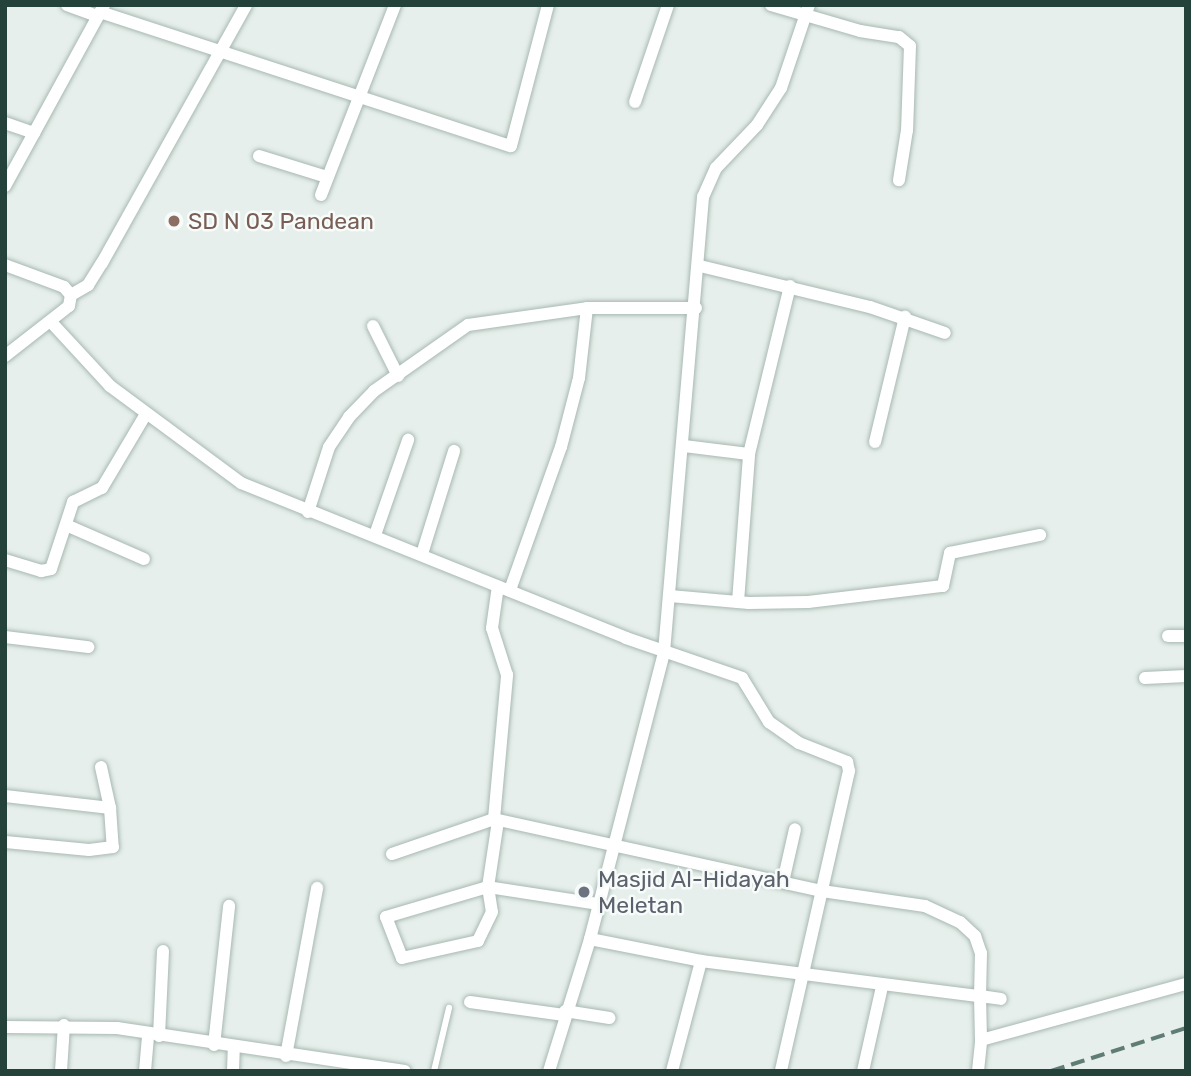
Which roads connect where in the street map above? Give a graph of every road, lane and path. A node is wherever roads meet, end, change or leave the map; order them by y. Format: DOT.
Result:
graph roads {
  1 [pos="67,5"];
  2 [pos="246,5"];
  3 [pos="548,5"];
  4 [pos="668,5"];
  5 [pos="771,5"];
  6 [pos="390,6"];
  7 [pos="807,10"];
  8 [pos="101,11"];
  9 [pos="222,51"];
  10 [pos="360,94"];
  11 [pos="635,102"];
  12 [pos="5,123"];
  13 [pos="34,133"];
  14 [pos="259,156"];
  15 [pos="327,177"];
  16 [pos="899,180"];
  17 [pos="5,186"];
  18 [pos="320,195"];
  19 [pos="5,265"];
  20 [pos="700,266"];
  21 [pos="790,286"];
  22 [pos="71,295"];
  23 [pos="587,308"];
  24 [pos="696,308"];
  25 [pos="905,317"];
  26 [pos="51,322"];
  27 [pos="373,326"];
  28 [pos="945,333"];
  29 [pos="5,356"];
  30 [pos="398,376"];
  31 [pos="146,414"];
  32 [pos="408,440"];
  33 [pos="875,442"];
  34 [pos="684,446"];
  35 [pos="454,451"];
  36 [pos="749,454"];
  37 [pos="308,512"];
  38 [pos="66,525"];
  39 [pos="375,536"];
  40 [pos="1040,536"];
  41 [pos="422,554"];
  42 [pos="144,559"];
  43 [pos="5,560"];
  44 [pos="504,588"];
  45 [pos="670,596"];
  46 [pos="738,602"];
  47 [pos="1168,636"];
  48 [pos="1186,636"];
  49 [pos="5,637"];
  50 [pos="88,647"];
  51 [pos="664,652"];
  52 [pos="1186,676"];
  53 [pos="1145,678"];
  54 [pos="101,767"];
  55 [pos="5,796"];
  56 [pos="110,808"];
  57 [pos="496,820"];
  58 [pos="795,829"];
  59 [pos="5,842"];
  60 [pos="613,844"];
  61 [pos="392,855"];
  62 [pos="783,881"];
  63 [pos="488,887"];
  64 [pos="317,888"];
  65 [pos="822,891"];
  66 [pos="598,904"];
  67 [pos="229,905"];
  68 [pos="590,939"];
  69 [pos="163,951"];
  70 [pos="701,961"];
  71 [pos="803,975"];
  72 [pos="1186,984"];
  73 [pos="882,987"];
  74 [pos="980,996"];
  75 [pos="1001,999"];
  76 [pos="470,1002"];
  77 [pos="449,1007"];
  78 [pos="565,1013"];
  79 [pos="609,1018"];
  80 [pos="64,1025"];
  81 [pos="5,1027"];
  82 [pos="154,1035"];
  83 [pos="981,1040"];
  84 [pos="214,1045"];
  85 [pos="234,1046"];
  86 [pos="286,1056"];
  87 [pos="380,1070"];
  88 [pos="61,1071"];
  89 [pos="145,1071"];
  90 [pos="233,1071"];
  91 [pos="405,1071"];
  92 [pos="434,1071"];
  93 [pos="549,1071"];
  94 [pos="672,1071"];
  95 [pos="781,1071"];
  96 [pos="863,1071"];
  97 [pos="978,1071"];
  1 -- 8 [label="street"];
  2 -- 9 [label="street"];
  3 -- 10 [label="street"];
  4 -- 11 [label="street"];
  5 -- 7 [label="street"];
  6 -- 10 [label="street"];
  7 -- 16 [label="street"];
  7 -- 20 [label="street"];
  8 -- 9 [label="street"];
  8 -- 13 [label="street"];
  9 -- 10 [label="street"];
  9 -- 22 [label="street"];
  10 -- 15 [label="street"];
  12 -- 13 [label="street"];
  13 -- 17 [label="street"];
  14 -- 15 [label="street"];
  15 -- 18 [label="street"];
  19 -- 22 [label="street"];
  20 -- 21 [label="street"];
  20 -- 24 [label="street"];
  21 -- 25 [label="street"];
  21 -- 36 [label="street"];
  22 -- 26 [label="street"];
  23 -- 24 [label="street"];
  23 -- 30 [label="street"];
  23 -- 44 [label="street"];
  24 -- 34 [label="street"];
  25 -- 28 [label="street"];
  25 -- 33 [label="street"];
  26 -- 29 [label="street"];
  26 -- 31 [label="street"];
  27 -- 30 [label="street"];
  30 -- 37 [label="street"];
  31 -- 37 [label="street"];
  31 -- 38 [label="street"];
  32 -- 39 [label="street"];
  34 -- 36 [label="street"];
  34 -- 45 [label="street"];
  35 -- 41 [label="street"];
  36 -- 46 [label="street"];
  37 -- 39 [label="street"];
  38 -- 42 [label="street"];
  38 -- 43 [label="street"];
  39 -- 41 [label="street"];
  40 -- 46 [label="street"];
  41 -- 44 [label="street"];
  44 -- 51 [label="street"];
  44 -- 57 [label="street"];
  45 -- 46 [label="street"];
  45 -- 51 [label="street"];
  47 -- 48 [label="street"];
  49 -- 50 [label="street"];
  51 -- 60 [label="street"];
  51 -- 65 [label="street"];
  52 -- 53 [label="street"];
  54 -- 56 [label="street"];
  55 -- 56 [label="street"];
  56 -- 59 [label="street"];
  57 -- 60 [label="street"];
  57 -- 61 [label="street"];
  57 -- 63 [label="street"];
  58 -- 62 [label="street"];
  60 -- 62 [label="street"];
  60 -- 66 [label="street"];
  62 -- 65 [label="street"];
  63 -- 63 [label="street"];
  63 -- 66 [label="street"];
  64 -- 86 [label="street"];
  65 -- 71 [label="street"];
  65 -- 74 [label="street"];
  66 -- 68 [label="street"];
  67 -- 84 [label="street"];
  68 -- 70 [label="street"];
  68 -- 78 [label="street"];
  69 -- 82 [label="street"];
  70 -- 71 [label="street"];
  70 -- 94 [label="street"];
  71 -- 73 [label="street"];
  71 -- 95 [label="street"];
  72 -- 83 [label="street"];
  73 -- 74 [label="street"];
  73 -- 96 [label="street"];
  74 -- 75 [label="street"];
  74 -- 83 [label="street"];
  76 -- 78 [label="street"];
  77 -- 92 [label="lane"];
  78 -- 79 [label="street"];
  78 -- 93 [label="street"];
  80 -- 81 [label="street"];
  80 -- 82 [label="street"];
  80 -- 88 [label="street"];
  82 -- 84 [label="street"];
  82 -- 89 [label="street"];
  83 -- 97 [label="street"];
  84 -- 85 [label="street"];
  85 -- 86 [label="street"];
  85 -- 90 [label="street"];
  86 -- 87 [label="street"];
  87 -- 91 [label="street"];
}
